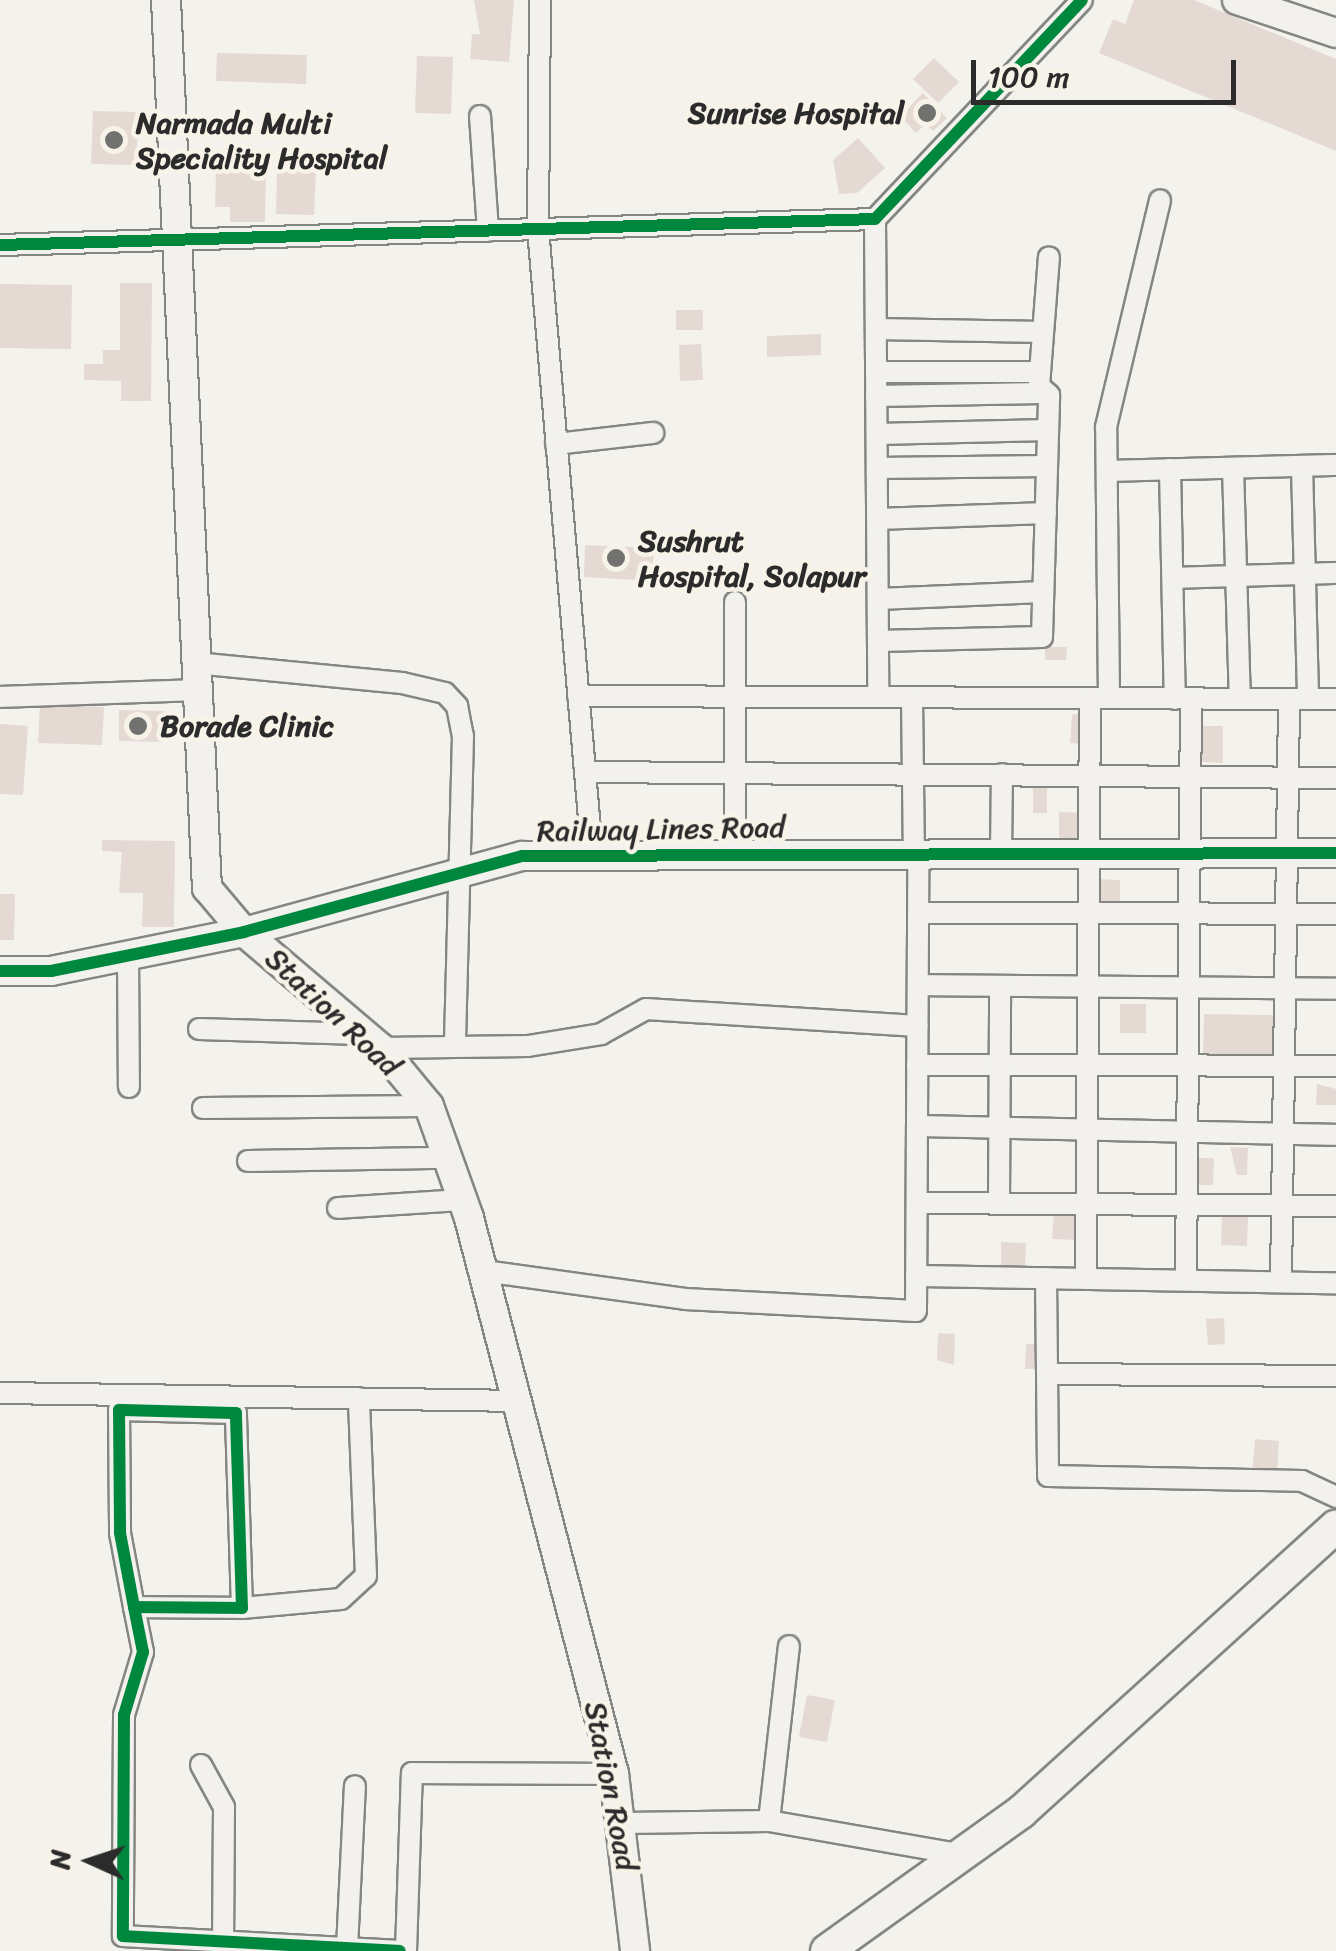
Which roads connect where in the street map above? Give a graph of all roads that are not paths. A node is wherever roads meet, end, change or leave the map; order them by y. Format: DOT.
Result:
graph roads {
  1 [pos="166,0"];
  2 [pos="540,0"];
  3 [pos="1082,0"];
  4 [pos="1238,0"];
  5 [pos="1336,33"];
  6 [pos="480,116"];
  7 [pos="1160,200"];
  8 [pos="875,219"];
  9 [pos="538,229"];
  10 [pos="488,230"];
  11 [pos="178,240"];
  12 [pos="0,245"];
  13 [pos="1049,257"];
  14 [pos="876,330"];
  15 [pos="1043,332"];
  16 [pos="876,372"];
  17 [pos="1041,382"];
  18 [pos="876,396"];
  19 [pos="1048,430"];
  20 [pos="653,433"];
  21 [pos="877,434"];
  22 [pos="556,444"];
  23 [pos="1336,465"];
  24 [pos="1047,466"];
  25 [pos="1302,466"];
  26 [pos="877,468"];
  27 [pos="1233,468"];
  28 [pos="1170,470"];
  29 [pos="1107,471"];
  30 [pos="1046,513"];
  31 [pos="877,519"];
  32 [pos="1336,573"];
  33 [pos="1305,574"];
  34 [pos="1236,576"];
  35 [pos="1173,578"];
  36 [pos="1043,592"];
  37 [pos="878,600"];
  38 [pos="735,602"];
  39 [pos="878,641"];
  40 [pos="196,677"];
  41 [pos="578,696"];
  42 [pos="0,697"];
  43 [pos="732,697"];
  44 [pos="878,697"];
  45 [pos="912,697"];
  46 [pos="1100,698"];
  47 [pos="1183,699"];
  48 [pos="1240,699"];
  49 [pos="1299,699"];
  50 [pos="1336,700"];
  51 [pos="585,772"];
  52 [pos="734,773"];
  53 [pos="913,774"];
  54 [pos="1002,774"];
  55 [pos="1091,774"];
  56 [pos="1188,776"];
  57 [pos="1289,777"];
  58 [pos="1336,778"];
  59 [pos="592,853"];
  60 [pos="735,853"];
  61 [pos="916,853"];
  62 [pos="1000,853"];
  63 [pos="1092,853"];
  64 [pos="1186,853"];
  65 [pos="1286,853"];
  66 [pos="1336,853"];
  67 [pos="458,869"];
  68 [pos="918,913"];
  69 [pos="1092,914"];
  70 [pos="1186,914"];
  71 [pos="1336,914"];
  72 [pos="1287,915"];
  73 [pos="244,932"];
  74 [pos="128,956"];
  75 [pos="0,970"];
  76 [pos="918,985"];
  77 [pos="1000,986"];
  78 [pos="1088,987"];
  79 [pos="1186,988"];
  80 [pos="1284,989"];
  81 [pos="1336,990"];
  82 [pos="917,1026"];
  83 [pos="199,1029"];
  84 [pos="370,1041"];
  85 [pos="455,1042"];
  86 [pos="917,1065"];
  87 [pos="1000,1065"];
  88 [pos="1086,1066"];
  89 [pos="1186,1066"];
  90 [pos="1283,1066"];
  91 [pos="1336,1066"];
  92 [pos="129,1088"];
  93 [pos="429,1106"];
  94 [pos="203,1108"];
  95 [pos="917,1126"];
  96 [pos="1000,1128"];
  97 [pos="1084,1130"];
  98 [pos="1186,1132"];
  99 [pos="1282,1134"];
  100 [pos="1336,1135"];
  101 [pos="448,1158"];
  102 [pos="248,1162"];
  103 [pos="464,1200"];
  104 [pos="916,1203"];
  105 [pos="999,1204"];
  106 [pos="1085,1204"];
  107 [pos="1186,1205"];
  108 [pos="1282,1205"];
  109 [pos="1336,1206"];
  110 [pos="338,1208"];
  111 [pos="484,1271"];
  112 [pos="916,1276"];
  113 [pos="1046,1278"];
  114 [pos="1086,1279"];
  115 [pos="1186,1280"];
  116 [pos="1280,1282"];
  117 [pos="1336,1283"];
  118 [pos="1048,1374"];
  119 [pos="1336,1376"];
  120 [pos="0,1393"];
  121 [pos="359,1398"];
  122 [pos="518,1401"];
  123 [pos="1336,1497"];
  124 [pos="1336,1526"];
  125 [pos="1336,1552"];
  126 [pos="134,1607"];
  127 [pos="242,1608"];
  128 [pos="789,1646"];
  129 [pos="201,1765"];
  130 [pos="614,1774"];
  131 [pos="356,1786"];
  132 [pos="769,1821"];
  133 [pos="624,1823"];
  134 [pos="965,1855"];
  135 [pos="223,1942"];
  136 [pos="347,1948"];
  137 [pos="403,1951"];
  138 [pos="635,1951"];
  139 [pos="827,1951"];
  140 [pos="859,1951"];
  1 -- 11 [label="main road, Station Road"];
  2 -- 9 [label="street"];
  3 -- 8 [label="street"];
  4 -- 5 [label="main road"];
  6 -- 10 [label="street"];
  7 -- 29 [label="street"];
  8 -- 9 [label="street"];
  8 -- 14 [label="street"];
  9 -- 10 [label="street"];
  9 -- 22 [label="street"];
  10 -- 11 [label="street"];
  11 -- 12 [label="street"];
  11 -- 40 [label="main road, Station Road"];
  13 -- 15 [label="street"];
  14 -- 15 [label="street"];
  14 -- 16 [label="street"];
  15 -- 17 [label="street"];
  16 -- 17 [label="street"];
  16 -- 18 [label="street"];
  17 -- 18 [label="street"];
  17 -- 19 [label="street"];
  18 -- 21 [label="street"];
  19 -- 21 [label="street"];
  19 -- 24 [label="street"];
  20 -- 22 [label="street"];
  21 -- 26 [label="street"];
  22 -- 41 [label="street"];
  23 -- 25 [label="street"];
  24 -- 26 [label="street"];
  24 -- 30 [label="street"];
  25 -- 27 [label="street"];
  25 -- 33 [label="street"];
  26 -- 31 [label="street"];
  27 -- 28 [label="street"];
  27 -- 34 [label="street"];
  28 -- 29 [label="street"];
  28 -- 35 [label="street"];
  29 -- 46 [label="street"];
  30 -- 31 [label="street"];
  30 -- 36 [label="street"];
  31 -- 37 [label="street"];
  32 -- 33 [label="street"];
  33 -- 34 [label="street"];
  33 -- 49 [label="street"];
  34 -- 35 [label="street"];
  34 -- 48 [label="street"];
  35 -- 47 [label="street"];
  36 -- 37 [label="street"];
  36 -- 39 [label="street"];
  37 -- 39 [label="street"];
  38 -- 43 [label="street"];
  39 -- 44 [label="street"];
  40 -- 42 [label="street"];
  40 -- 67 [label="street"];
  40 -- 73 [label="main road, Station Road"];
  41 -- 43 [label="street"];
  41 -- 51 [label="street"];
  43 -- 44 [label="street"];
  43 -- 52 [label="street"];
  44 -- 45 [label="street"];
  45 -- 46 [label="street"];
  45 -- 53 [label="street"];
  46 -- 47 [label="street"];
  46 -- 55 [label="street"];
  47 -- 48 [label="street"];
  47 -- 56 [label="street"];
  48 -- 49 [label="street"];
  49 -- 50 [label="street"];
  49 -- 57 [label="street"];
  51 -- 52 [label="street"];
  51 -- 59 [label="street"];
  52 -- 53 [label="street"];
  52 -- 60 [label="street"];
  53 -- 54 [label="street"];
  53 -- 61 [label="street"];
  54 -- 55 [label="street"];
  54 -- 62 [label="street"];
  55 -- 56 [label="street"];
  55 -- 63 [label="street"];
  56 -- 57 [label="street"];
  56 -- 64 [label="street"];
  57 -- 58 [label="street"];
  57 -- 65 [label="street"];
  59 -- 60 [label="main road, Railway Lines Road"];
  59 -- 67 [label="main road, Railway Lines Road"];
  60 -- 61 [label="main road, Railway Lines Road"];
  61 -- 62 [label="main road, Railway Lines Road"];
  61 -- 68 [label="street"];
  62 -- 63 [label="main road, Railway Lines Road"];
  63 -- 64 [label="main road, Railway Lines Road"];
  63 -- 69 [label="street"];
  64 -- 65 [label="main road, Railway Lines Road"];
  64 -- 70 [label="street"];
  65 -- 66 [label="main road, Railway Lines Road"];
  65 -- 72 [label="street"];
  67 -- 73 [label="main road, Railway Lines Road"];
  67 -- 85 [label="street"];
  68 -- 69 [label="street"];
  68 -- 76 [label="street"];
  69 -- 70 [label="street"];
  69 -- 78 [label="street"];
  70 -- 72 [label="street"];
  70 -- 79 [label="street"];
  71 -- 72 [label="street"];
  72 -- 80 [label="street"];
  73 -- 74 [label="main road, Railway Lines Road"];
  73 -- 84 [label="main road, Station Road"];
  74 -- 75 [label="main road, Railway Lines Road"];
  74 -- 92 [label="street"];
  76 -- 77 [label="street"];
  76 -- 82 [label="street"];
  77 -- 78 [label="street"];
  77 -- 87 [label="street"];
  78 -- 79 [label="street"];
  78 -- 88 [label="street"];
  79 -- 80 [label="street"];
  79 -- 89 [label="street"];
  80 -- 81 [label="street"];
  80 -- 90 [label="street"];
  82 -- 85 [label="street"];
  82 -- 86 [label="street"];
  83 -- 84 [label="street"];
  84 -- 85 [label="street"];
  84 -- 93 [label="main road, Station Road"];
  86 -- 87 [label="street"];
  86 -- 95 [label="street"];
  87 -- 88 [label="street"];
  87 -- 96 [label="street"];
  88 -- 89 [label="street"];
  88 -- 97 [label="street"];
  89 -- 90 [label="street"];
  89 -- 98 [label="street"];
  90 -- 91 [label="street"];
  90 -- 99 [label="street"];
  93 -- 94 [label="street"];
  93 -- 101 [label="main road, Station Road"];
  95 -- 96 [label="street"];
  95 -- 104 [label="street"];
  96 -- 97 [label="street"];
  96 -- 105 [label="street"];
  97 -- 98 [label="street"];
  97 -- 106 [label="street"];
  98 -- 99 [label="street"];
  98 -- 107 [label="street"];
  99 -- 100 [label="street"];
  99 -- 108 [label="street"];
  101 -- 102 [label="street"];
  101 -- 103 [label="main road, Station Road"];
  103 -- 110 [label="street"];
  103 -- 111 [label="main road, Station Road"];
  104 -- 105 [label="street"];
  104 -- 112 [label="street"];
  105 -- 106 [label="street"];
  106 -- 107 [label="street"];
  106 -- 114 [label="street"];
  107 -- 108 [label="street"];
  107 -- 115 [label="street"];
  108 -- 109 [label="street"];
  108 -- 116 [label="street"];
  111 -- 112 [label="street"];
  111 -- 122 [label="main road, Station Road"];
  112 -- 113 [label="street"];
  113 -- 114 [label="street"];
  113 -- 118 [label="street"];
  114 -- 115 [label="street"];
  115 -- 116 [label="street"];
  116 -- 117 [label="street"];
  118 -- 119 [label="street"];
  118 -- 123 [label="street"];
  120 -- 121 [label="street"];
  121 -- 122 [label="street"];
  121 -- 127 [label="street"];
  122 -- 130 [label="main road, Station Road"];
  124 -- 134 [label="main road"];
  125 -- 140 [label="main road"];
  126 -- 127 [label="street"];
  126 -- 127 [label="street"];
  126 -- 135 [label="street"];
  128 -- 132 [label="street"];
  129 -- 135 [label="street"];
  130 -- 133 [label="main road, Station Road"];
  130 -- 137 [label="street"];
  131 -- 136 [label="street"];
  132 -- 133 [label="street"];
  132 -- 134 [label="street"];
  133 -- 138 [label="main road, Station Road"];
  134 -- 139 [label="main road"];
  135 -- 136 [label="street"];
  136 -- 137 [label="street"];
}
